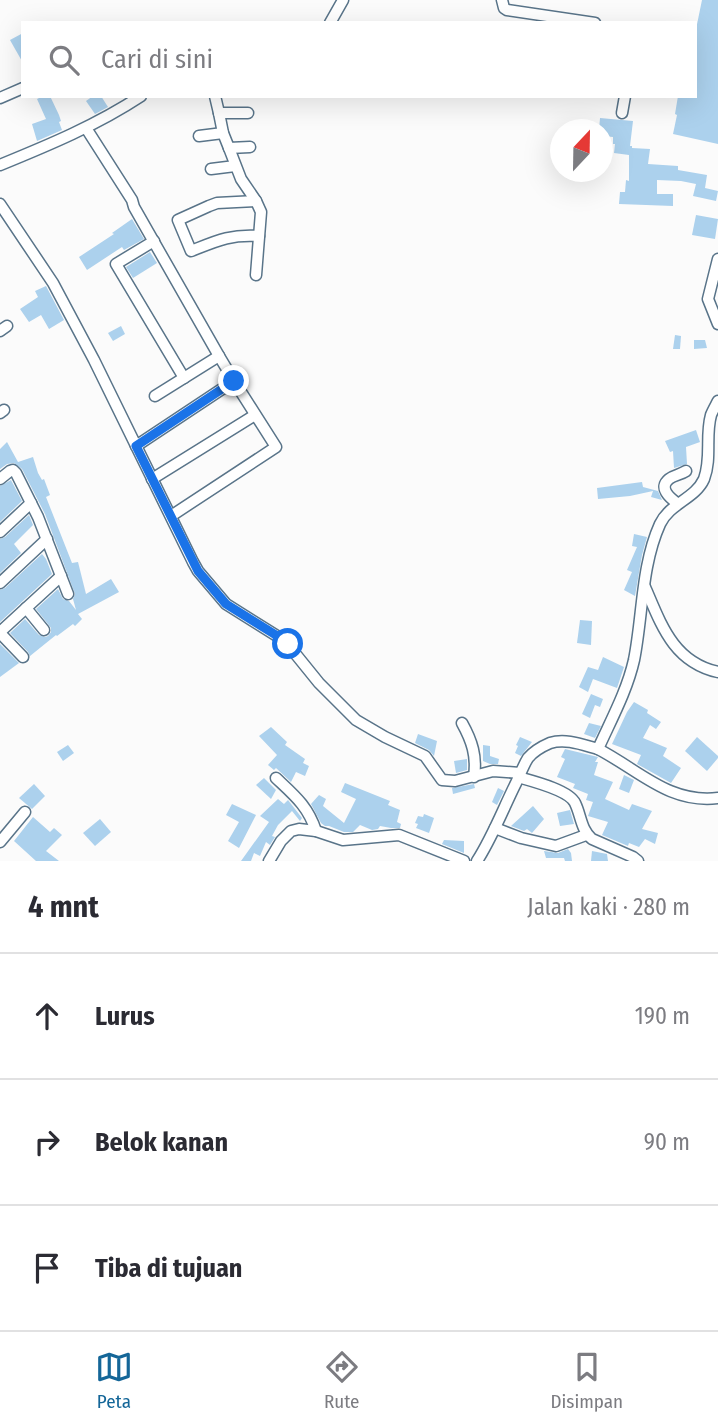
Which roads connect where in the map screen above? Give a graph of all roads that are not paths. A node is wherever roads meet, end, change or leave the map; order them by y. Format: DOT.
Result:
graph roads {
  1 [pos="343,0"];
  2 [pos="502,0"];
  3 [pos="331,21"];
  4 [pos="581,21"];
  5 [pos="21,89"];
  6 [pos="0,98"];
  7 [pos="138,98"];
  8 [pos="215,98"];
  9 [pos="625,98"];
  10 [pos="219,113"];
  11 [pos="248,113"];
  12 [pos="622,113"];
  13 [pos="84,129"];
  14 [pos="223,133"];
  15 [pos="199,136"];
  16 [pos="250,147"];
  17 [pos="229,148"];
  18 [pos="0,164"];
  19 [pos="235,166"];
  20 [pos="211,169"];
  21 [pos="256,201"];
  22 [pos="0,204"];
  23 [pos="259,236"];
  24 [pos="154,241"];
  25 [pos="718,259"];
  26 [pos="256,275"];
  27 [pos="718,324"];
  28 [pos="219,356"];
  29 [pos="184,378"];
  30 [pos="234,381"];
  31 [pos="155,396"];
  32 [pos="718,401"];
  33 [pos="255,415"];
  34 [pos="136,446"];
  35 [pos="686,471"];
  36 [pos="0,479"];
  37 [pos="152,479"];
  38 [pos="31,503"];
  39 [pos="677,503"];
  40 [pos="171,516"];
  41 [pos="0,532"];
  42 [pos="47,539"];
  43 [pos="61,576"];
  44 [pos="0,583"];
  45 [pos="645,586"];
  46 [pos="68,594"];
  47 [pos="26,608"];
  48 [pos="44,630"];
  49 [pos="0,633"];
  50 [pos="23,657"];
  51 [pos="718,672"];
  52 [pos="462,723"];
  53 [pos="598,749"];
  54 [pos="519,775"];
  55 [pos="474,777"];
  56 [pos="275,778"];
  57 [pos="718,798"];
  58 [pos="25,812"];
  59 [pos="495,828"];
  60 [pos="316,831"];
  61 [pos="586,835"];
  62 [pos="0,842"];
  63 [pos="270,861"];
  64 [pos="464,861"];
  65 [pos="477,861"];
  66 [pos="638,861"];
  1 -- 3 [label="street"];
  2 -- 4 [label="street"];
  5 -- 6 [label="street"];
  7 -- 13 [label="street"];
  8 -- 10 [label="street"];
  9 -- 12 [label="street"];
  10 -- 11 [label="street"];
  10 -- 14 [label="street"];
  13 -- 18 [label="street"];
  13 -- 24 [label="street"];
  14 -- 15 [label="street"];
  14 -- 17 [label="street"];
  16 -- 17 [label="street"];
  17 -- 19 [label="street"];
  19 -- 20 [label="street"];
  19 -- 21 [label="street"];
  21 -- 23 [label="street"];
  21 -- 23 [label="street"];
  22 -- 34 [label="street"];
  23 -- 26 [label="street"];
  24 -- 28 [label="street"];
  24 -- 29 [label="street"];
  25 -- 27 [label="street"];
  28 -- 29 [label="street"];
  28 -- 30 [label="street"];
  29 -- 31 [label="street"];
  30 -- 33 [label="street"];
  30 -- 34 [label="street"];
  32 -- 39 [label="street"];
  33 -- 37 [label="street"];
  33 -- 40 [label="street"];
  34 -- 37 [label="street"];
  35 -- 39 [label="street"];
  36 -- 38 [label="street"];
  37 -- 40 [label="street"];
  38 -- 41 [label="street"];
  38 -- 42 [label="street"];
  39 -- 45 [label="street"];
  40 -- 55 [label="street"];
  42 -- 43 [label="street"];
  42 -- 44 [label="street"];
  43 -- 46 [label="street"];
  43 -- 47 [label="street"];
  45 -- 51 [label="street"];
  45 -- 53 [label="street"];
  47 -- 48 [label="street"];
  47 -- 49 [label="street"];
  49 -- 50 [label="street"];
  52 -- 55 [label="street"];
  53 -- 54 [label="street"];
  53 -- 57 [label="street"];
  54 -- 55 [label="street"];
  54 -- 59 [label="street"];
  54 -- 61 [label="street"];
  56 -- 60 [label="street"];
  58 -- 62 [label="street"];
  59 -- 61 [label="street"];
  59 -- 65 [label="street"];
  60 -- 63 [label="street"];
  60 -- 64 [label="street"];
  61 -- 66 [label="street"];
}
